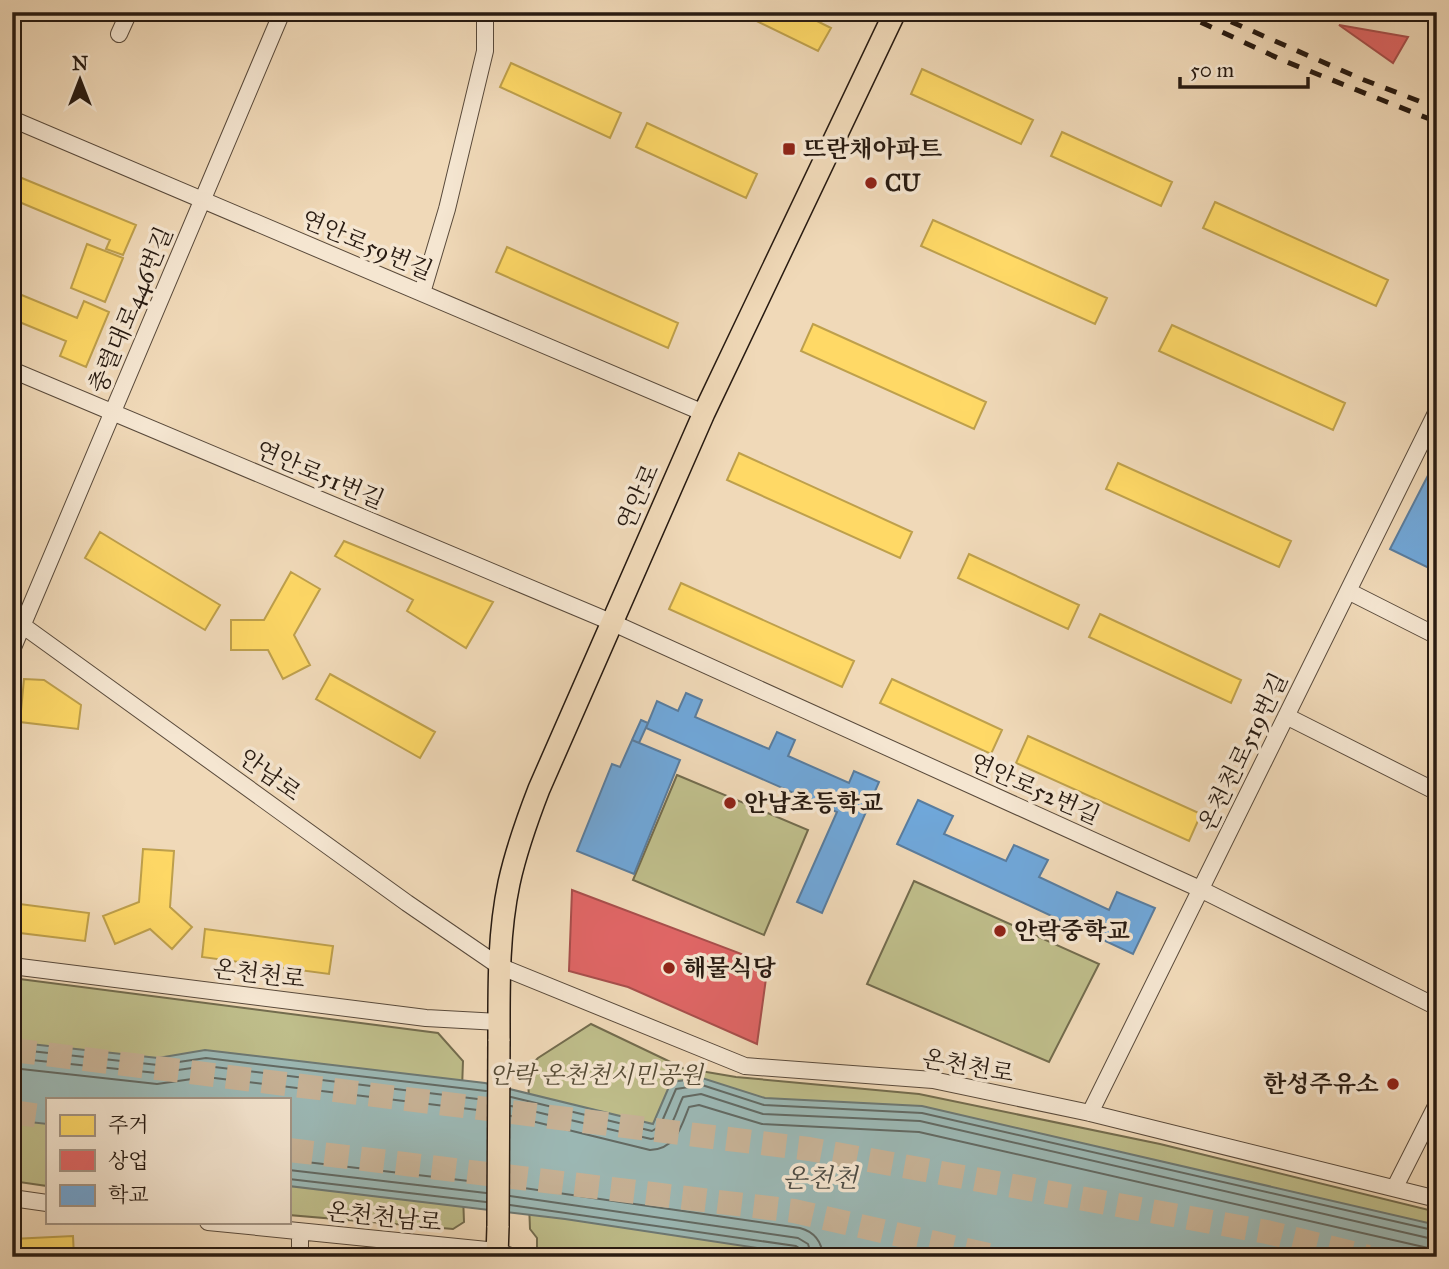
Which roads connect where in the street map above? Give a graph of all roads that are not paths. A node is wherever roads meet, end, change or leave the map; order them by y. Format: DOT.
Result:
graph roads {
  1 [pos="128,12"];
  2 [pos="282,12"];
  3 [pos="485,12"];
  4 [pos="895,12"];
  5 [pos="119,34"];
  6 [pos="12,119"];
  7 [pos="202,200"];
  8 [pos="422,293"];
  9 [pos="12,370"];
  10 [pos="1437,411"];
  11 [pos="113,412"];
  12 [pos="704,413"];
  13 [pos="1348,591"];
  14 [pos="611,622"];
  15 [pos="17,623"];
  16 [pos="1437,636"];
  17 [pos="12,650"];
  18 [pos="1286,716"];
  19 [pos="1437,792"];
  20 [pos="1200,889"];
  21 [pos="12,966"];
  22 [pos="499,967"];
  23 [pos="1437,1007"];
  24 [pos="499,1029"];
  25 [pos="1437,1104"];
  26 [pos="1090,1113"];
  27 [pos="1395,1187"];
  28 [pos="12,1198"];
  29 [pos="1437,1199"];
  30 [pos="46,1203"];
  31 [pos="228,1224"];
  32 [pos="300,1231"];
  33 [pos="503,1255"];
  34 [pos="300,1257"];
  1 -- 5 [label="street"];
  2 -- 7 [label="street, 충렬대로446번길"];
  3 -- 8 [label="street"];
  4 -- 12 [label="main road, 연안로"];
  6 -- 7 [label="street, 연안로59번길"];
  7 -- 8 [label="street, 연안로59번길"];
  7 -- 11 [label="street, 충렬대로446번길"];
  8 -- 12 [label="street, 연안로59번길"];
  9 -- 11 [label="street, 연안로51번길"];
  10 -- 13 [label="street, 온천천로519번길"];
  11 -- 14 [label="street, 연안로51번길"];
  11 -- 15 [label="street, 충렬대로446번길"];
  12 -- 14 [label="main road, 연안로"];
  13 -- 16 [label="street"];
  13 -- 18 [label="street, 온천천로519번길"];
  14 -- 20 [label="street, 연안로52번길"];
  14 -- 22 [label="main road, 연안로"];
  15 -- 17 [label="street, 충렬대로446번길"];
  15 -- 22 [label="street, 안남로"];
  18 -- 19 [label="street"];
  18 -- 20 [label="street, 온천천로519번길"];
  20 -- 23 [label="street, 연안로52번길"];
  20 -- 26 [label="street, 온천천로519번길"];
  21 -- 24 [label="street, 온천천로"];
  22 -- 24 [label="main road, 연안로"];
  22 -- 26 [label="street, 온천천로"];
  24 -- 33 [label="main road, 연안로, bridge"];
  25 -- 27 [label="street"];
  26 -- 27 [label="street, 온천천로"];
  27 -- 29 [label="street, 온천천로"];
  28 -- 30 [label="street"];
  31 -- 32 [label="street, 온천천남로"];
  32 -- 33 [label="street, 온천천남로"];
  32 -- 34 [label="street"];
}
